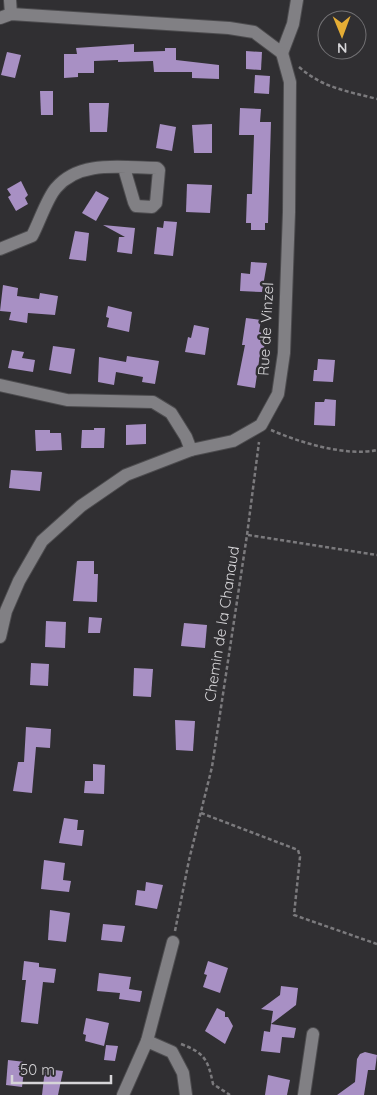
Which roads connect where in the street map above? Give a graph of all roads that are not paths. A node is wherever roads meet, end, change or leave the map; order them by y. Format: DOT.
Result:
graph roads {
  1 [pos="10,0"];
  2 [pos="297,0"];
  3 [pos="5,16"];
  4 [pos="282,53"];
  5 [pos="124,168"];
  6 [pos="0,249"];
  7 [pos="0,385"];
  8 [pos="191,450"];
  9 [pos="0,637"];
  10 [pos="173,942"];
  11 [pos="313,1034"];
  12 [pos="147,1041"];
  13 [pos="123,1095"];
  14 [pos="186,1095"];
  15 [pos="304,1095"];
  1 -- 3 [label="street"];
  2 -- 4 [label="street"];
  3 -- 4 [label="street"];
  4 -- 8 [label="street, Rue de Vinzel"];
  5 -- 6 [label="street"];
  7 -- 8 [label="street"];
  8 -- 9 [label="street, Rue de Vinzel"];
  10 -- 12 [label="street"];
  11 -- 15 [label="street"];
  12 -- 13 [label="street"];
  12 -- 14 [label="street"];
}
